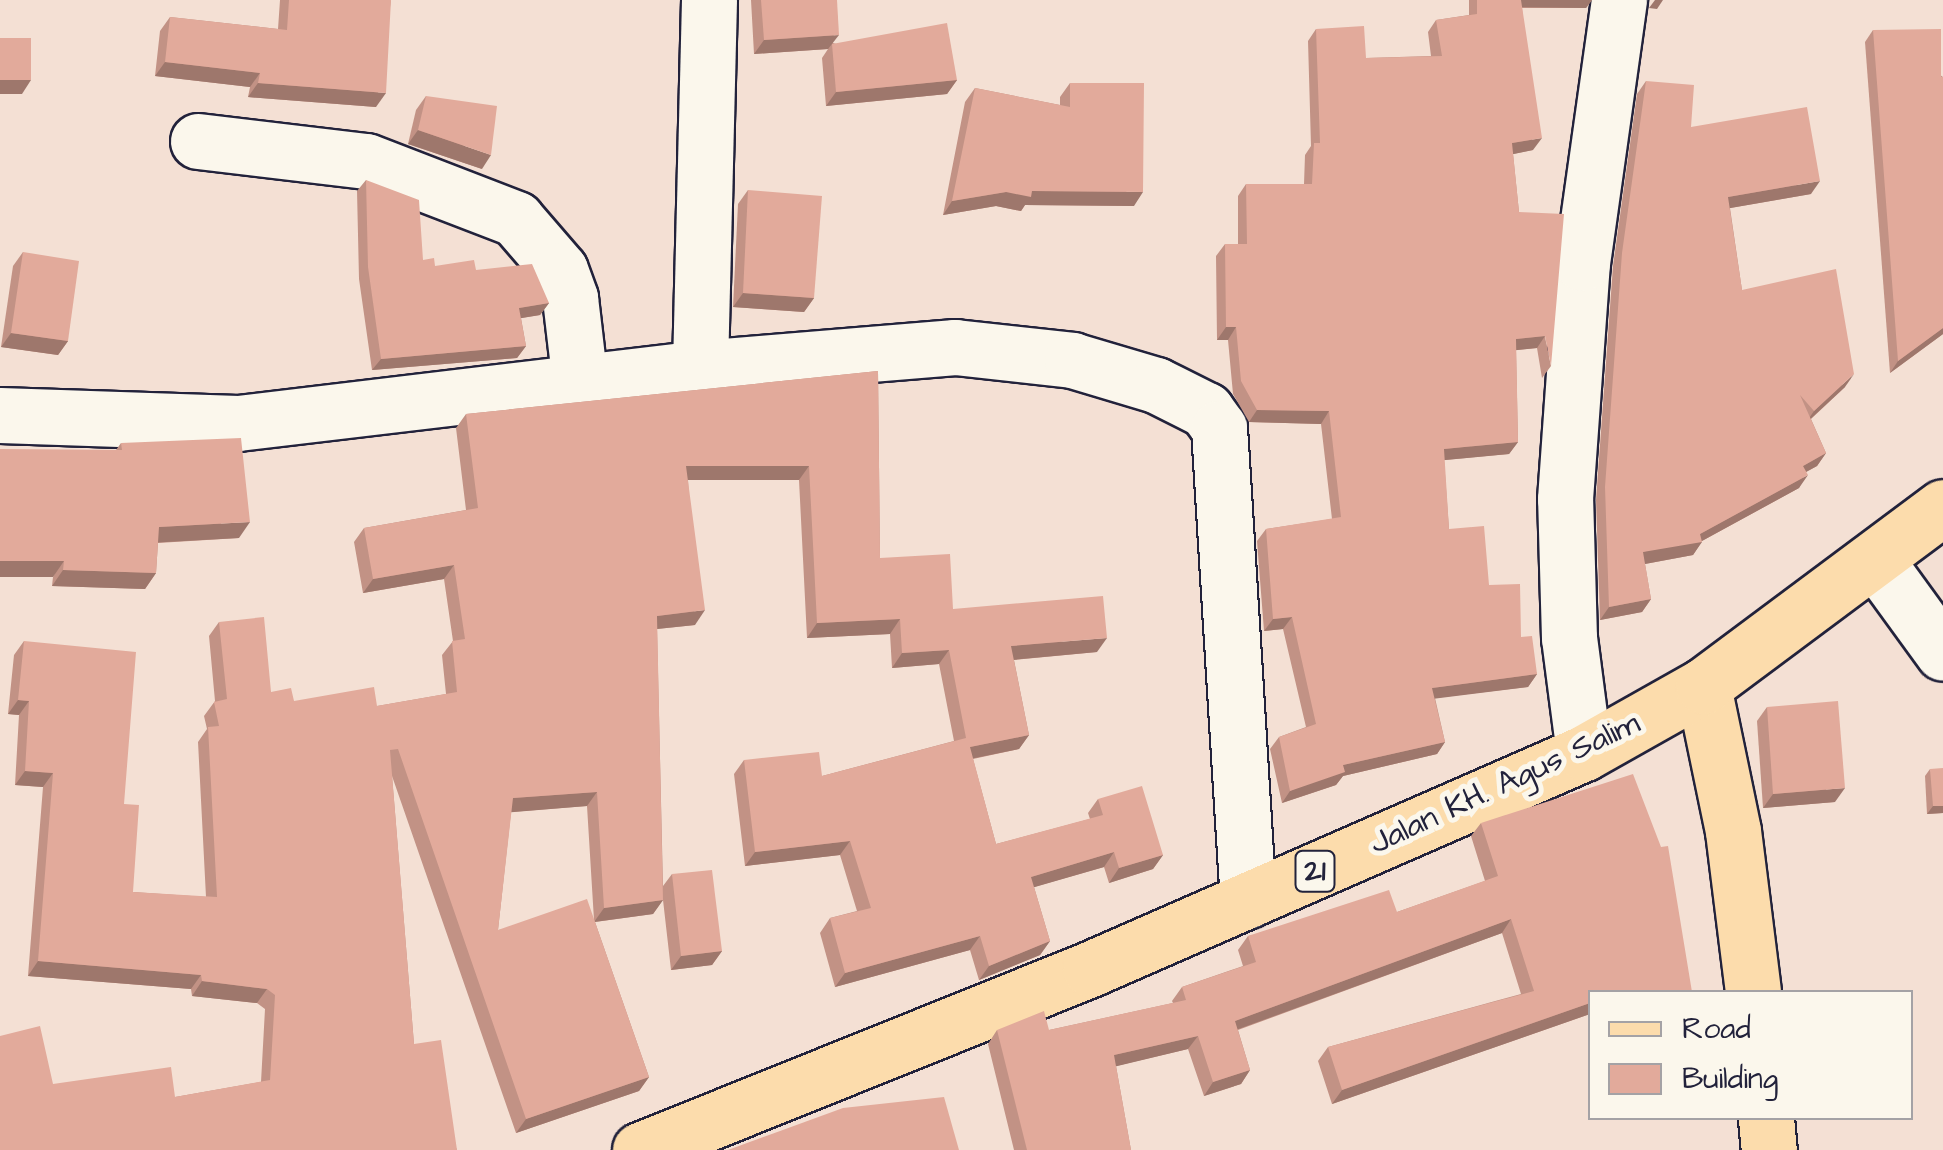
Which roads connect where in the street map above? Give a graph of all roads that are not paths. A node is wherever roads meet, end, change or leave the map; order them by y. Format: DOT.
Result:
graph roads {
  1 [pos="710,0"];
  2 [pos="1620,0"];
  3 [pos="198,142"];
  4 [pos="700,368"];
  5 [pos="580,383"];
  6 [pos="0,416"];
  7 [pos="1943,507"];
  8 [pos="1877,562"];
  9 [pos="1943,652"];
  10 [pos="1703,686"];
  11 [pos="1584,753"];
  12 [pos="1248,900"];
  13 [pos="1753,990"];
  14 [pos="1766,1120"];
  15 [pos="640,1150"];
  16 [pos="1770,1150"];
  1 -- 4 [label="street"];
  2 -- 11 [label="street"];
  3 -- 5 [label="street"];
  4 -- 5 [label="street"];
  4 -- 12 [label="street"];
  5 -- 6 [label="street"];
  7 -- 8 [label="main road, Jalan KH. Agus Salim / 21"];
  8 -- 9 [label="street"];
  8 -- 10 [label="main road, Jalan KH. Agus Salim / 21"];
  10 -- 11 [label="main road, Jalan KH. Agus Salim / 21"];
  10 -- 13 [label="main road"];
  11 -- 12 [label="main road, Jalan KH. Agus Salim / 21"];
  12 -- 15 [label="main road, Jalan KH. Agus Salim / 21"];
  14 -- 16 [label="main road"];
}
